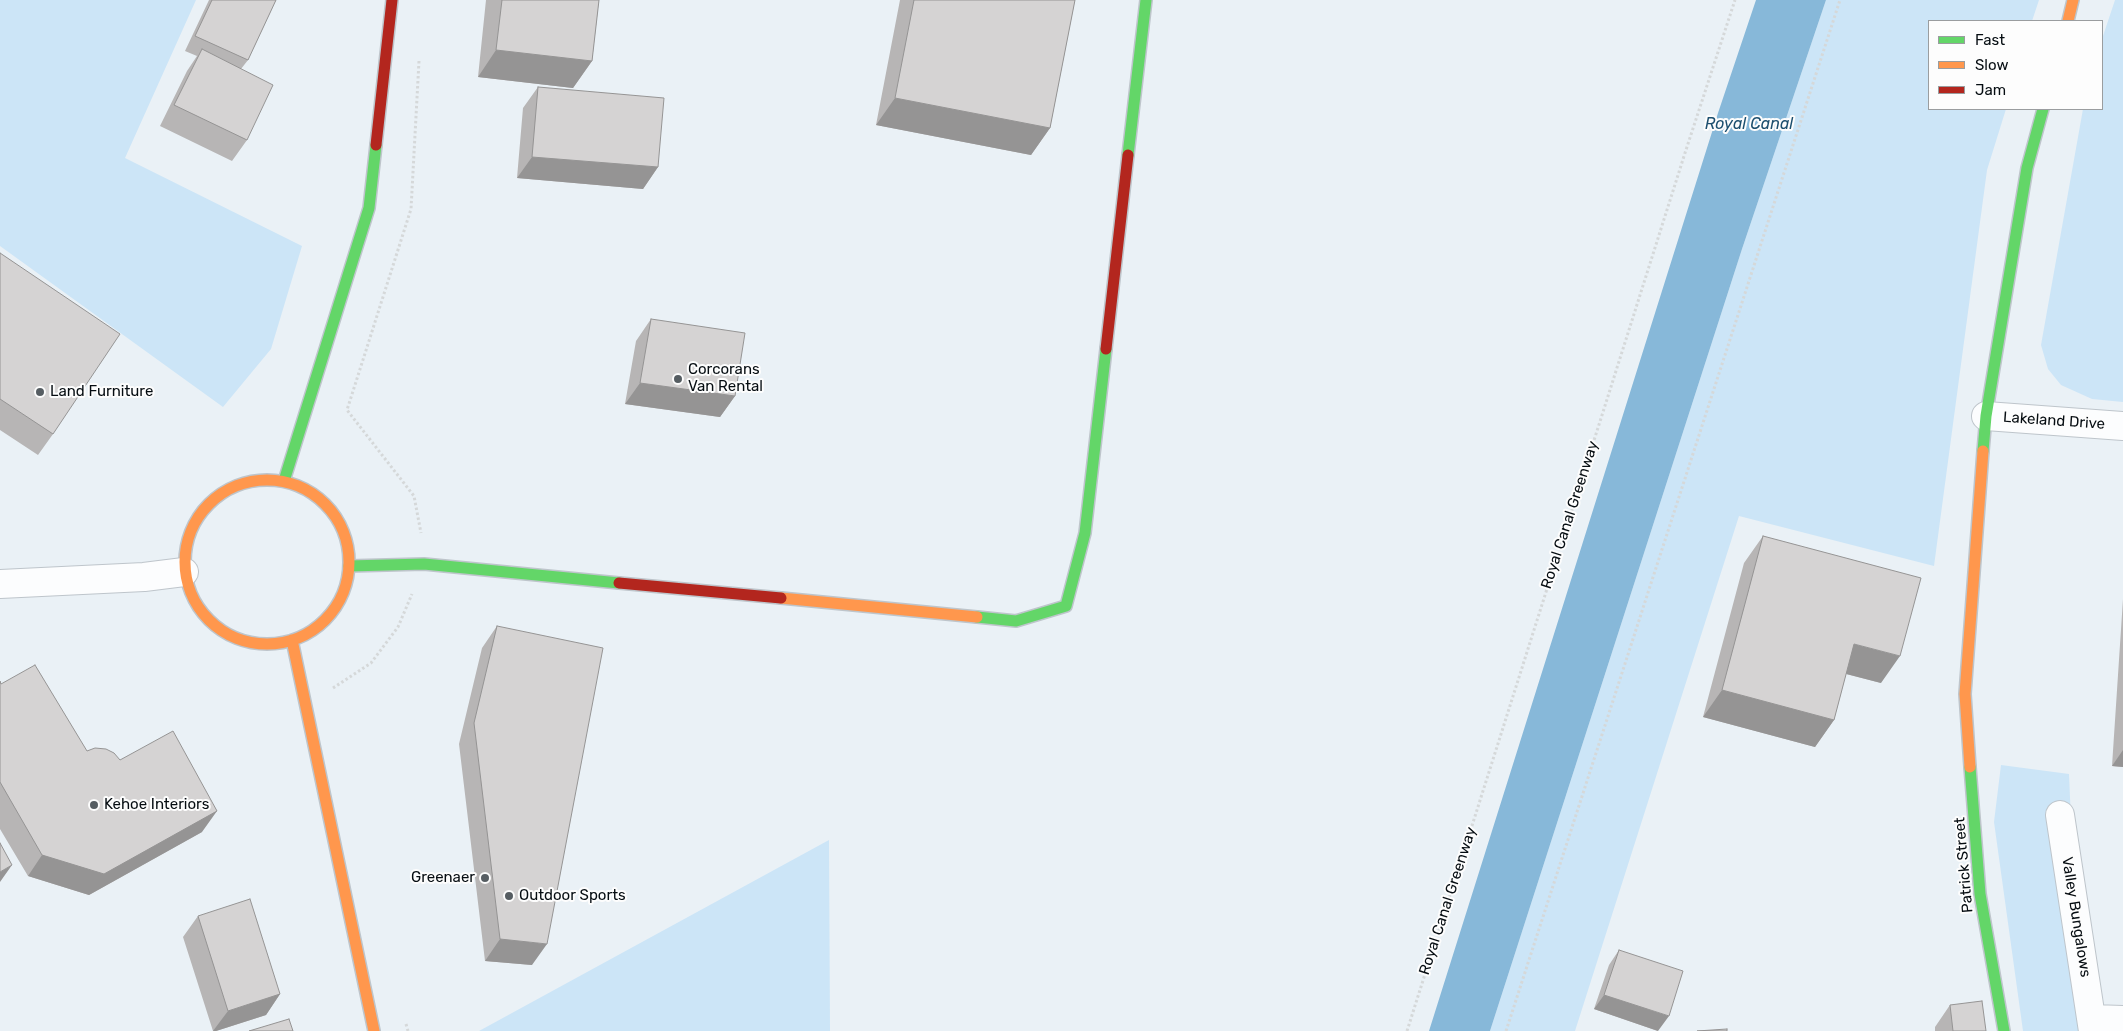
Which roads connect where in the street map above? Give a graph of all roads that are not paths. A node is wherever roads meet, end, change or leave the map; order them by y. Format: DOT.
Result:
graph roads {
  1 [pos="392,0"];
  2 [pos="1146,0"];
  3 [pos="2074,0"];
  4 [pos="2068,20"];
  5 [pos="2043,110"];
  6 [pos="1986,416"];
  7 [pos="2123,426"];
  8 [pos="284,481"];
  9 [pos="349,566"];
  10 [pos="184,572"];
  11 [pos="0,584"];
  12 [pos="292,640"];
  13 [pos="2060,815"];
  14 [pos="2123,1020"];
  15 [pos="2093,1025"];
  16 [pos="374,1031"];
  17 [pos="2004,1031"];
  1 -- 8 [label="street"];
  2 -- 9 [label="street"];
  3 -- 4 [label="street"];
  5 -- 6 [label="street, Patrick Street"];
  6 -- 7 [label="street, Lakeland Drive"];
  6 -- 17 [label="street, Patrick Street"];
  8 -- 9 [label="street"];
  8 -- 10 [label="street"];
  9 -- 12 [label="street"];
  10 -- 11 [label="street"];
  10 -- 12 [label="street"];
  12 -- 16 [label="street"];
  13 -- 15 [label="street, Valley Bungalows"];
  14 -- 15 [label="street, Valley Bungalows"];
}
